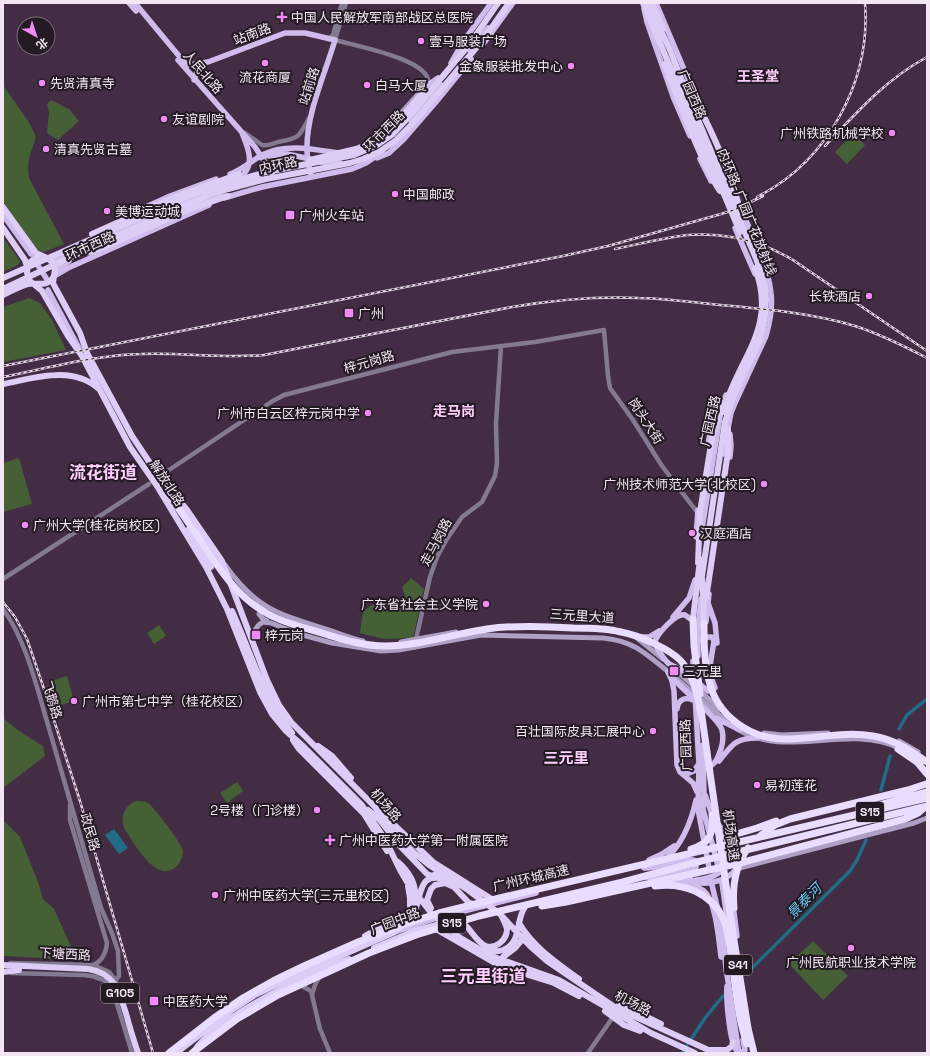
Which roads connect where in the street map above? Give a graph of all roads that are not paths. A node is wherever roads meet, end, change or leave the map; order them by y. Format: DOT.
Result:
graph roads {
  1 [pos="129,3"];
  2 [pos="135,3"];
  3 [pos="342,3"];
  4 [pos="346,3"];
  5 [pos="491,3"];
  6 [pos="494,3"];
  7 [pos="498,3"];
  8 [pos="504,3"];
  9 [pos="509,3"];
  10 [pos="513,3"];
  11 [pos="652,3"];
  12 [pos="656,3"];
  13 [pos="644,4"];
  14 [pos="652,25"];
  15 [pos="328,39"];
  16 [pos="335,40"];
  17 [pos="670,50"];
  18 [pos="208,62"];
  19 [pos="454,64"];
  20 [pos="188,65"];
  21 [pos="676,67"];
  22 [pos="440,77"];
  23 [pos="667,78"];
  24 [pos="194,80"];
  25 [pos="428,86"];
  26 [pos="678,90"];
  27 [pos="422,93"];
  28 [pos="426,102"];
  29 [pos="313,110"];
  30 [pos="236,126"];
  31 [pos="242,133"];
  32 [pos="378,142"];
  33 [pos="372,145"];
  34 [pos="306,149"];
  35 [pos="384,151"];
  36 [pos="261,155"];
  37 [pos="307,158"];
  38 [pos="349,161"];
  39 [pos="340,162"];
  40 [pos="327,163"];
  41 [pos="249,164"];
  42 [pos="266,172"];
  43 [pos="338,172"];
  44 [pos="239,174"];
  45 [pos="329,174"];
  46 [pos="312,177"];
  47 [pos="283,183"];
  48 [pos="227,186"];
  49 [pos="262,187"];
  50 [pos="721,194"];
  51 [pos="228,196"];
  52 [pos="738,202"];
  53 [pos="3,207"];
  54 [pos="3,215"];
  55 [pos="3,221"];
  56 [pos="3,228"];
  57 [pos="113,230"];
  58 [pos="106,236"];
  59 [pos="92,240"];
  60 [pos="96,248"];
  61 [pos="58,254"];
  62 [pos="43,256"];
  63 [pos="66,259"];
  64 [pos="87,259"];
  65 [pos="52,261"];
  66 [pos="35,264"];
  67 [pos="76,264"];
  68 [pos="27,268"];
  69 [pos="54,276"];
  70 [pos="3,278"];
  71 [pos="44,279"];
  72 [pos="33,284"];
  73 [pos="3,285"];
  74 [pos="3,289"];
  75 [pos="50,289"];
  76 [pos="3,295"];
  77 [pos="604,330"];
  78 [pos="752,343"];
  79 [pos="500,346"];
  80 [pos="762,347"];
  81 [pos="85,354"];
  82 [pos="3,384"];
  83 [pos="722,404"];
  84 [pos="728,429"];
  85 [pos="163,474"];
  86 [pos="149,484"];
  87 [pos="157,486"];
  88 [pos="708,491"];
  89 [pos="170,496"];
  90 [pos="698,505"];
  91 [pos="697,512"];
  92 [pos="710,532"];
  93 [pos="698,551"];
  94 [pos="715,552"];
  95 [pos="222,561"];
  96 [pos="697,563"];
  97 [pos="706,565"];
  98 [pos="209,573"];
  99 [pos="696,577"];
  100 [pos="3,579"];
  101 [pos="708,603"];
  102 [pos="3,609"];
  103 [pos="270,609"];
  104 [pos="243,619"];
  105 [pos="692,619"];
  106 [pos="233,622"];
  107 [pos="272,623"];
  108 [pos="704,623"];
  109 [pos="627,632"];
  110 [pos="481,635"];
  111 [pos="416,640"];
  112 [pos="695,642"];
  113 [pos="653,644"];
  114 [pos="353,646"];
  115 [pos="254,647"];
  116 [pos="669,664"];
  117 [pos="668,672"];
  118 [pos="696,701"];
  119 [pos="701,715"];
  120 [pos="710,715"];
  121 [pos="732,717"];
  122 [pos="740,730"];
  123 [pos="290,735"];
  124 [pos="818,736"];
  125 [pos="757,738"];
  126 [pos="705,740"];
  127 [pos="303,746"];
  128 [pos="927,758"];
  129 [pos="927,762"];
  130 [pos="701,764"];
  131 [pos="927,766"];
  132 [pos="927,774"];
  133 [pos="335,782"];
  134 [pos="927,784"];
  135 [pos="927,792"];
  136 [pos="704,793"];
  137 [pos="698,794"];
  138 [pos="927,798"];
  139 [pos="70,802"];
  140 [pos="361,804"];
  141 [pos="374,806"];
  142 [pos="927,806"];
  143 [pos="713,817"];
  144 [pos="927,818"];
  145 [pos="684,835"];
  146 [pos="726,836"];
  147 [pos="736,843"];
  148 [pos="743,858"];
  149 [pos="729,861"];
  150 [pos="439,866"];
  151 [pos="634,866"];
  152 [pos="718,866"];
  153 [pos="644,868"];
  154 [pos="709,868"];
  155 [pos="736,869"];
  156 [pos="598,873"];
  157 [pos="606,877"];
  158 [pos="658,878"];
  159 [pos="568,880"];
  160 [pos="644,880"];
  161 [pos="668,880"];
  162 [pos="692,880"];
  163 [pos="407,882"];
  164 [pos="722,883"];
  165 [pos="601,885"];
  166 [pos="712,885"];
  167 [pos="462,886"];
  168 [pos="618,886"];
  169 [pos="561,887"];
  170 [pos="518,892"];
  171 [pos="593,892"];
  172 [pos="563,893"];
  173 [pos="534,894"];
  174 [pos="574,897"];
  175 [pos="490,898"];
  176 [pos="509,899"];
  177 [pos="537,900"];
  178 [pos="482,906"];
  179 [pos="525,907"];
  180 [pos="502,912"];
  181 [pos="439,920"];
  182 [pos="455,920"];
  183 [pos="519,923"];
  184 [pos="424,928"];
  185 [pos="438,930"];
  186 [pos="395,932"];
  187 [pos="526,934"];
  188 [pos="365,936"];
  189 [pos="351,942"];
  190 [pos="383,944"];
  191 [pos="361,946"];
  192 [pos="476,947"];
  193 [pos="330,951"];
  194 [pos="377,953"];
  195 [pos="357,955"];
  196 [pos="740,959"];
  197 [pos="324,963"];
  198 [pos="3,964"];
  199 [pos="498,964"];
  200 [pos="93,965"];
  201 [pos="331,966"];
  202 [pos="347,966"];
  203 [pos="726,968"];
  204 [pos="68,969"];
  205 [pos="737,970"];
  206 [pos="3,972"];
  207 [pos="93,976"];
  208 [pos="319,978"];
  209 [pos="728,978"];
  210 [pos="116,980"];
  211 [pos="292,984"];
  212 [pos="302,986"];
  213 [pos="737,991"];
  214 [pos="312,995"];
  215 [pos="591,1000"];
  216 [pos="619,1004"];
  217 [pos="747,1005"];
  218 [pos="613,1017"];
  219 [pos="742,1020"];
  220 [pos="644,1022"];
  221 [pos="224,1031"];
  222 [pos="650,1033"];
  223 [pos="211,1034"];
  224 [pos="683,1038"];
  225 [pos="182,1040"];
  226 [pos="198,1040"];
  227 [pos="733,1042"];
  228 [pos="692,1052"];
  229 [pos="713,1052"];
  230 [pos="133,1053"];
  231 [pos="139,1053"];
  232 [pos="165,1053"];
  233 [pos="169,1053"];
  234 [pos="176,1053"];
  235 [pos="187,1053"];
  236 [pos="194,1053"];
  237 [pos="330,1053"];
  238 [pos="588,1053"];
  239 [pos="739,1053"];
  240 [pos="754,1053"];
  1 -- 24 [label="main road, 人民北路"];
  2 -- 20 [label="main road, 人民北路"];
  3 -- 15 [label="street"];
  4 -- 16 [label="street, 站前路"];
  5 -- 19 [label="main road"];
  6 -- 22 [label="highway"];
  7 -- 19 [label="main road, 环市西路"];
  7 -- 22 [label="highway, 内环路"];
  8 -- 19 [label="highway"];
  8 -- 28 [label="main road, 环市西路"];
  9 -- 58 [label="highway, 内环路"];
  10 -- 35 [label="main road"];
  11 -- 17 [label="highway"];
  12 -- 52 [label="main road, 广园西路"];
  13 -- 14 [label="highway, 内环路-广园广花放射线"];
  13 -- 17 [label="highway, 内环路-广园广花放射线"];
  13 -- 23 [label="main road"];
  13 -- 26 [label="main road, 广园西路"];
  14 -- 50 [label="highway"];
  14 -- 99 [label="highway, 内环路-广园广花放射线"];
  15 -- 16 [label="main road, 站南路"];
  15 -- 18 [label="main road, 站南路"];
  16 -- 25 [label="street, 站南路"];
  16 -- 29 [label="main road, 站前路"];
  17 -- 21 [label="highway, 内环路-广园广花放射线"];
  18 -- 20 [label="main road, 站南路"];
  18 -- 24 [label="main road"];
  19 -- 22 [label="main road, 环市西路"];
  19 -- 28 [label="highway"];
  21 -- 52 [label="highway"];
  21 -- 108 [label="highway, 内环路-广园广花放射线"];
  22 -- 25 [label="main road"];
  22 -- 32 [label="main road, 环市西路"];
  22 -- 42 [label="highway, 内环路"];
  23 -- 26 [label="main road"];
  23 -- 50 [label="main road"];
  24 -- 30 [label="main road, 人民北路"];
  25 -- 27 [label="main road"];
  25 -- 33 [label="main road"];
  26 -- 50 [label="main road, 广园西路"];
  27 -- 42 [label="highway"];
  28 -- 35 [label="main road, 环市西路"];
  29 -- 30 [label="street"];
  29 -- 34 [label="main road, 站前路"];
  30 -- 31 [label="main road, 人民北路"];
  31 -- 36 [label="main road, 人民北路"];
  31 -- 41 [label="main road"];
  32 -- 33 [label="main road, 环市西路"];
  32 -- 35 [label="main road"];
  33 -- 34 [label="main road, 环市西路"];
  34 -- 36 [label="main road, 环市西路"];
  34 -- 37 [label="main road, 站前路"];
  35 -- 38 [label="main road"];
  35 -- 43 [label="main road, 环市西路"];
  36 -- 37 [label="main road"];
  36 -- 41 [label="main road, 环市西路"];
  36 -- 47 [label="main road, 人民北路"];
  37 -- 40 [label="main road"];
  37 -- 46 [label="main road, 站前路"];
  38 -- 39 [label="main road"];
  38 -- 43 [label="main road"];
  39 -- 40 [label="main road"];
  39 -- 45 [label="main road"];
  40 -- 45 [label="main road"];
  41 -- 44 [label="main road"];
  41 -- 48 [label="main road, 环市西路"];
  41 -- 57 [label="main road"];
  42 -- 61 [label="highway, 内环路"];
  43 -- 45 [label="main road, 环市西路"];
  44 -- 48 [label="main road"];
  44 -- 57 [label="main road"];
  44 -- 61 [label="highway"];
  45 -- 46 [label="main road, 环市西路"];
  46 -- 47 [label="main road, 环市西路"];
  47 -- 49 [label="main road, 环市西路"];
  48 -- 49 [label="main road"];
  48 -- 57 [label="main road, 环市西路"];
  49 -- 51 [label="main road, 环市西路"];
  50 -- 78 [label="main road, 广园西路"];
  51 -- 60 [label="main road"];
  51 -- 63 [label="highway"];
  51 -- 64 [label="main road, 环市西路"];
  52 -- 80 [label="main road, 广园西路"];
  53 -- 62 [label="highway"];
  54 -- 55 [label="main road"];
  56 -- 68 [label="highway"];
  57 -- 58 [label="main road, 环市西路"];
  58 -- 59 [label="main road, 环市西路"];
  58 -- 63 [label="highway, 内环路"];
  58 -- 73 [label="highway"];
  59 -- 62 [label="main road"];
  59 -- 63 [label="main road, 环市西路"];
  60 -- 63 [label="main road"];
  60 -- 64 [label="main road"];
  61 -- 70 [label="highway, 内环路"];
  62 -- 65 [label="highway"];
  62 -- 68 [label="highway"];
  63 -- 65 [label="main road, 环市西路"];
  63 -- 67 [label="main road"];
  63 -- 69 [label="main road"];
  63 -- 74 [label="highway, 内环路"];
  64 -- 67 [label="main road, 环市西路"];
  65 -- 69 [label="highway"];
  66 -- 71 [label="main road"];
  67 -- 69 [label="main road, 环市西路"];
  68 -- 70 [label="highway"];
  68 -- 72 [label="highway"];
  69 -- 72 [label="highway"];
  69 -- 81 [label="highway, 解放北路"];
  72 -- 76 [label="highway"];
  72 -- 81 [label="highway, 解放北路"];
  75 -- 81 [label="main road, 解放北路"];
  77 -- 79 [label="street, 梓元岗路"];
  77 -- 91 [label="street, 岗头大街"];
  78 -- 80 [label="main road"];
  78 -- 83 [label="main road, 广园西路"];
  79 -- 85 [label="street, 梓元岗路"];
  79 -- 111 [label="street, 走马岗路"];
  80 -- 84 [label="main road, 广园西路"];
  81 -- 87 [label="highway, 解放北路"];
  81 -- 95 [label="highway, 解放北路"];
  82 -- 89 [label="highway"];
  83 -- 88 [label="main road, 广园西路"];
  83 -- 90 [label="main road"];
  83 -- 99 [label="highway"];
  84 -- 92 [label="main road, 广园西路"];
  84 -- 94 [label="main road"];
  84 -- 108 [label="highway"];
  86 -- 100 [label="street"];
  87 -- 98 [label="highway, 解放北路"];
  87 -- 114 [label="main road"];
  88 -- 90 [label="main road"];
  88 -- 93 [label="main road, 广园西路"];
  89 -- 113 [label="highway"];
  89 -- 127 [label="highway"];
  90 -- 91 [label="main road"];
  91 -- 93 [label="main road"];
  92 -- 94 [label="main road"];
  92 -- 97 [label="main road, 广园西路"];
  93 -- 96 [label="main road, 广园西路"];
  94 -- 101 [label="main road"];
  95 -- 98 [label="highway"];
  95 -- 103 [label="main road, 三元里大道"];
  95 -- 104 [label="highway"];
  96 -- 97 [label="street"];
  96 -- 99 [label="main road, 广园西路"];
  97 -- 112 [label="main road, 广园西路"];
  98 -- 106 [label="highway, 解放北路"];
  99 -- 105 [label="highway"];
  99 -- 109 [label="main road, 广园西路"];
  101 -- 112 [label="main road"];
  101 -- 121 [label="main road"];
  102 -- 139 [label="street, 飞鹅路"];
  103 -- 107 [label="main road"];
  103 -- 111 [label="main road, 三元里大道"];
  104 -- 106 [label="highway"];
  104 -- 115 [label="highway"];
  105 -- 112 [label="main road, 广园西路"];
  105 -- 116 [label="main road"];
  105 -- 119 [label="highway, 机场高速 / S41"];
  106 -- 123 [label="highway, 机场路"];
  107 -- 114 [label="main road, 三元里大道"];
  107 -- 115 [label="main road"];
  108 -- 124 [label="highway"];
  109 -- 111 [label="main road, 三元里大道"];
  109 -- 116 [label="main road, 三元里大道"];
  110 -- 113 [label="highway"];
  110 -- 114 [label="main road, 三元里大道"];
  110 -- 117 [label="main road, 三元里大道"];
  112 -- 116 [label="main road"];
  112 -- 130 [label="main road, 广园西路"];
  112 -- 130 [label="main road, 广园西路"];
  113 -- 119 [label="highway"];
  115 -- 141 [label="highway, 机场路"];
  116 -- 121 [label="main road, 三元里大道"];
  117 -- 118 [label="main road"];
  117 -- 122 [label="main road, 三元里大道"];
  117 -- 137 [label="main road"];
  118 -- 120 [label="main road"];
  118 -- 130 [label="main road"];
  119 -- 126 [label="highway, 机场高速 / S41"];
  120 -- 122 [label="main road"];
  120 -- 130 [label="main road"];
  121 -- 128 [label="main road, 三元里大道"];
  122 -- 125 [label="main road, 三元里大道"];
  123 -- 127 [label="highway, 机场路"];
  123 -- 133 [label="highway"];
  124 -- 129 [label="highway"];
  124 -- 132 [label="highway"];
  125 -- 131 [label="main road, 三元里大道"];
  125 -- 143 [label="main road"];
  126 -- 151 [label="highway"];
  126 -- 205 [label="highway, 机场高速 / S41"];
  127 -- 133 [label="highway, 机场路"];
  130 -- 136 [label="main road, 广园西路"];
  130 -- 137 [label="main road, 广园西路"];
  133 -- 140 [label="highway, 机场路"];
  133 -- 188 [label="highway"];
  134 -- 146 [label="highway"];
  134 -- 205 [label="highway"];
  135 -- 147 [label="highway"];
  136 -- 143 [label="main road"];
  136 -- 152 [label="main road, 广园西路"];
  137 -- 145 [label="main road, 广园中路"];
  137 -- 154 [label="main road, 广园西路"];
  138 -- 147 [label="highway, 广州环城高速 / S15"];
  139 -- 200 [label="street, 政民路"];
  139 -- 210 [label="street, 政民路"];
  140 -- 150 [label="highway"];
  140 -- 163 [label="highway, 机场路"];
  141 -- 150 [label="highway"];
  141 -- 167 [label="highway, 机场路"];
  142 -- 148 [label="highway"];
  142 -- 168 [label="highway"];
  142 -- 180 [label="highway, 广州环城高速 / S15"];
  143 -- 146 [label="main road"];
  144 -- 155 [label="main road"];
  145 -- 153 [label="main road, 广园中路"];
  145 -- 156 [label="main road"];
  146 -- 149 [label="main road"];
  147 -- 151 [label="highway, 广州环城高速 / S15"];
  148 -- 149 [label="highway"];
  148 -- 155 [label="main road"];
  149 -- 162 [label="main road"];
  150 -- 175 [label="highway"];
  151 -- 233 [label="highway, 广州环城高速 / S15"];
  153 -- 157 [label="main road, 广园中路"];
  153 -- 158 [label="main road"];
  155 -- 162 [label="main road"];
  155 -- 196 [label="main road"];
  156 -- 157 [label="main road"];
  156 -- 159 [label="main road"];
  157 -- 169 [label="main road, 广园中路"];
  158 -- 161 [label="main road"];
  158 -- 162 [label="main road"];
  158 -- 168 [label="main road, 广园中路"];
  159 -- 169 [label="main road"];
  159 -- 170 [label="main road"];
  160 -- 161 [label="main road"];
  160 -- 168 [label="main road"];
  160 -- 203 [label="main road"];
  161 -- 162 [label="main road"];
  163 -- 181 [label="highway, 机场路"];
  163 -- 188 [label="highway"];
  164 -- 205 [label="main road"];
  165 -- 168 [label="main road, 广园中路"];
  165 -- 171 [label="main road"];
  165 -- 172 [label="main road, 广园中路"];
  166 -- 203 [label="main road"];
  167 -- 180 [label="highway, 机场路"];
  167 -- 186 [label="highway"];
  168 -- 171 [label="main road"];
  168 -- 180 [label="highway"];
  168 -- 240 [label="highway"];
  169 -- 173 [label="main road, 广园中路"];
  170 -- 173 [label="main road"];
  170 -- 175 [label="main road"];
  170 -- 176 [label="main road"];
  171 -- 174 [label="main road"];
  172 -- 174 [label="main road"];
  172 -- 177 [label="main road, 广园中路"];
  173 -- 176 [label="main road, 广园中路"];
  174 -- 179 [label="main road"];
  175 -- 176 [label="main road"];
  176 -- 178 [label="main road, 广园中路"];
  177 -- 179 [label="main road"];
  177 -- 182 [label="main road, 广园中路"];
  178 -- 181 [label="highway"];
  178 -- 186 [label="main road, 广园中路"];
  179 -- 183 [label="highway"];
  180 -- 182 [label="highway"];
  180 -- 220 [label="highway, 机场路"];
  180 -- 236 [label="highway, 广州环城高速 / S15"];
  181 -- 192 [label="highway, 机场路"];
  182 -- 184 [label="highway, 广园中路"];
  183 -- 187 [label="highway"];
  183 -- 192 [label="highway"];
  184 -- 185 [label="highway"];
  184 -- 190 [label="highway, 广园中路"];
  185 -- 194 [label="main road"];
  185 -- 199 [label="highway"];
  186 -- 191 [label="highway, 广园中路"];
  187 -- 199 [label="highway"];
  187 -- 216 [label="highway"];
  188 -- 189 [label="main road"];
  189 -- 191 [label="main road"];
  189 -- 193 [label="main road"];
  190 -- 194 [label="main road"];
  190 -- 195 [label="highway, 广园中路"];
  191 -- 197 [label="highway, 广园中路"];
  192 -- 215 [label="highway, 机场路"];
  193 -- 197 [label="main road"];
  193 -- 225 [label="main road"];
  194 -- 202 [label="main road"];
  195 -- 201 [label="highway, 广园中路"];
  195 -- 202 [label="main road"];
  196 -- 205 [label="main road"];
  196 -- 217 [label="main road"];
  197 -- 226 [label="highway, 广园中路"];
  198 -- 200 [label="street, 下塘西路"];
  198 -- 204 [label="highway, 下塘西路 / G105"];
  199 -- 215 [label="highway"];
  200 -- 207 [label="street"];
  200 -- 210 [label="street, 下塘西路"];
  201 -- 208 [label="main road"];
  201 -- 211 [label="highway, 广园中路"];
  202 -- 208 [label="main road"];
  203 -- 209 [label="main road"];
  204 -- 206 [label="highway, 下塘西路 / G105"];
  204 -- 230 [label="highway, 下塘西路 / G105"];
  204 -- 231 [label="highway, 下塘西路 / G105"];
  205 -- 213 [label="main road"];
  205 -- 240 [label="highway, 机场高速 / S41"];
  206 -- 207 [label="street, 下塘西路"];
  207 -- 210 [label="street"];
  207 -- 230 [label="street, 下塘西路"];
  208 -- 212 [label="main road"];
  208 -- 214 [label="street"];
  209 -- 227 [label="main road"];
  209 -- 239 [label="main road"];
  210 -- 231 [label="street, 下塘西路"];
  211 -- 212 [label="main road"];
  211 -- 223 [label="highway, 广园中路"];
  212 -- 214 [label="street"];
  212 -- 221 [label="main road"];
  213 -- 217 [label="main road"];
  213 -- 219 [label="main road"];
  214 -- 237 [label="street"];
  215 -- 218 [label="highway"];
  215 -- 222 [label="highway, 机场路"];
  216 -- 220 [label="highway"];
  216 -- 224 [label="highway"];
  217 -- 240 [label="street"];
  218 -- 222 [label="highway"];
  218 -- 238 [label="street"];
  219 -- 227 [label="main road"];
  219 -- 240 [label="main road"];
  220 -- 224 [label="highway, 机场路"];
  221 -- 223 [label="main road"];
  221 -- 236 [label="main road"];
  222 -- 228 [label="highway, 机场路"];
  223 -- 226 [label="highway, 广园中路"];
  224 -- 229 [label="highway, 机场路"];
  225 -- 226 [label="main road"];
  225 -- 232 [label="main road"];
  226 -- 234 [label="highway, 广园中路"];
  226 -- 235 [label="main road, 广园中路"];
  226 -- 236 [label="highway"];
  227 -- 229 [label="highway"];
}
